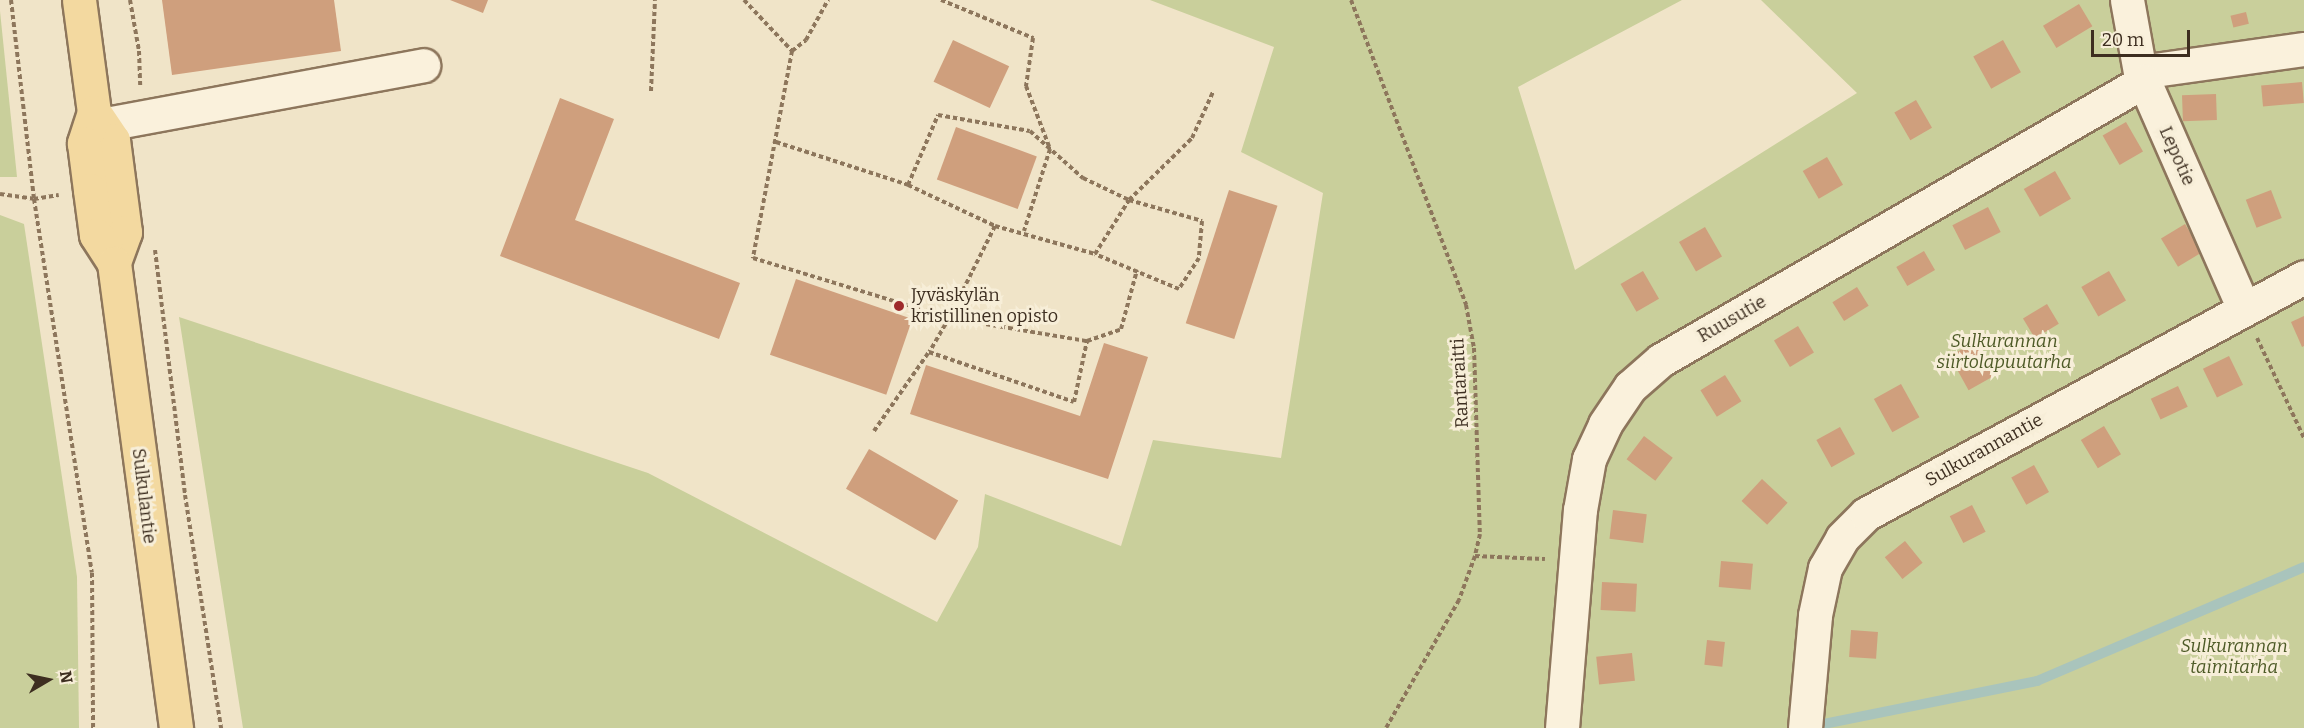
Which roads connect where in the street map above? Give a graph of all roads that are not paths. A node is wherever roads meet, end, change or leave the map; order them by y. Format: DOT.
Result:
graph roads {
  1 [pos="79,0"];
  2 [pos="2127,0"];
  3 [pos="2304,49"];
  4 [pos="423,65"];
  5 [pos="2142,76"];
  6 [pos="96,121"];
  7 [pos="2304,277"];
  8 [pos="2243,307"];
  9 [pos="176,728"];
  10 [pos="1562,728"];
  11 [pos="1805,728"];
  1 -- 6 [label="main road, Sulkulantie"];
  2 -- 5 [label="lane, Lepotie"];
  3 -- 5 [label="lane"];
  4 -- 6 [label="lane"];
  5 -- 8 [label="lane, Lepotie"];
  5 -- 10 [label="lane, Ruusutie"];
  6 -- 9 [label="main road, Sulkulantie"];
  7 -- 8 [label="lane, Sulkurannantie"];
  8 -- 11 [label="lane, Sulkurannantie"];
}
